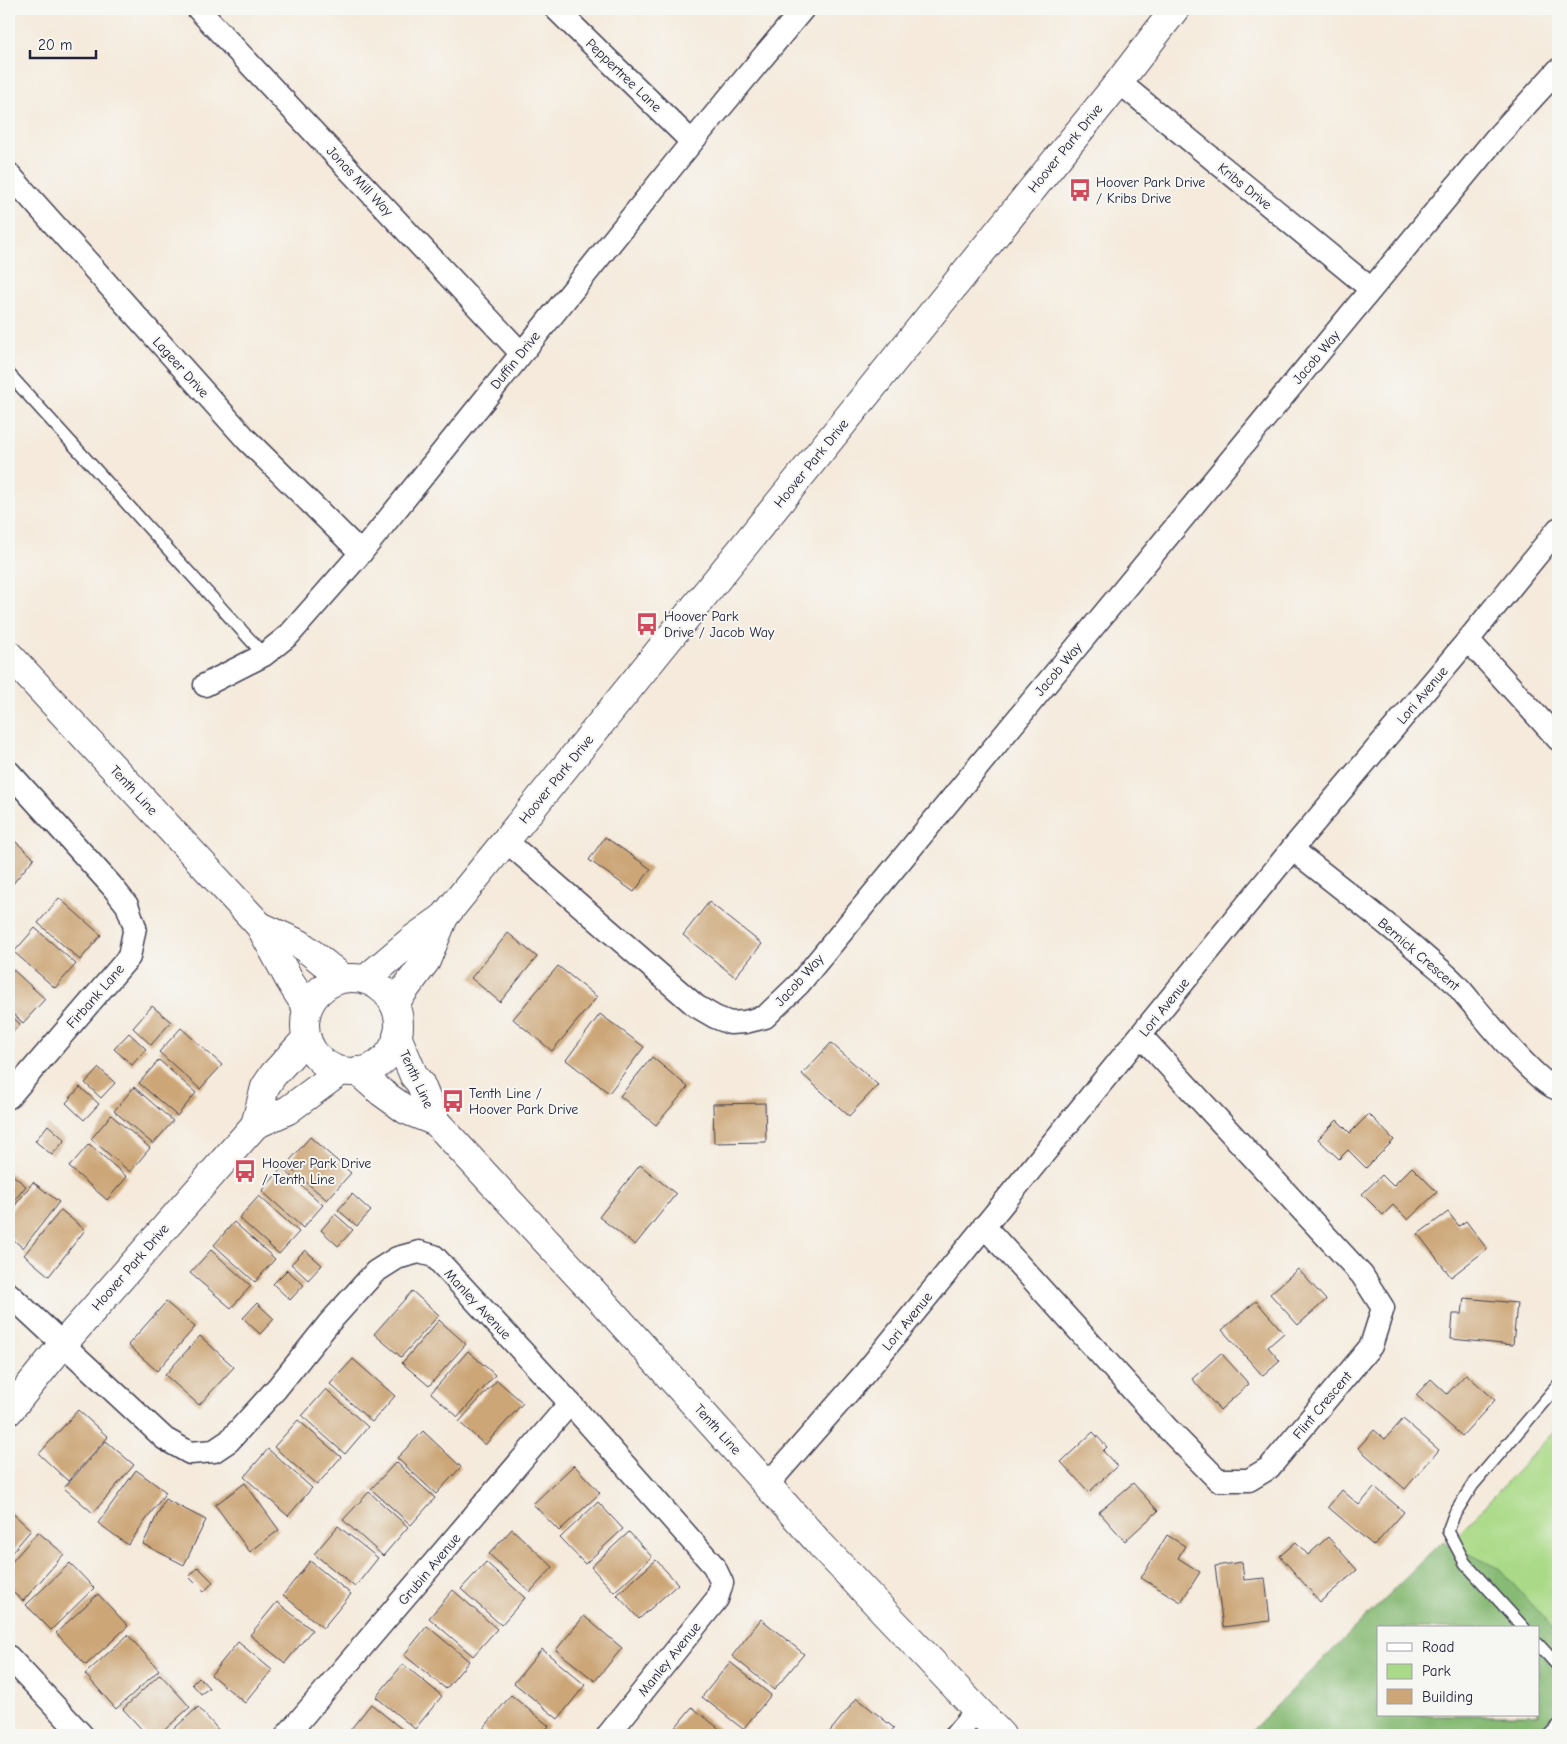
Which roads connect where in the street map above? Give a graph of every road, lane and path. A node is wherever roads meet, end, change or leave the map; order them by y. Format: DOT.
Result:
graph roads {
  1 [pos="198,9"];
  2 [pos="556,9"];
  3 [pos="803,9"];
  4 [pos="1175,9"];
  5 [pos="1558,70"];
  6 [pos="1119,82"];
  7 [pos="692,142"];
  8 [pos="9,174"];
  9 [pos="1371,289"];
  10 [pos="521,353"];
  11 [pos="9,374"];
  12 [pos="1558,529"];
  13 [pos="361,553"];
  14 [pos="1468,640"];
  15 [pos="9,655"];
  16 [pos="264,655"];
  17 [pos="205,685"];
  18 [pos="1558,739"];
  19 [pos="9,772"];
  20 [pos="506,841"];
  21 [pos="1292,849"];
  22 [pos="444,916"];
  23 [pos="260,926"];
  24 [pos="355,979"];
  25 [pos="394,1004"];
  26 [pos="307,1008"];
  27 [pos="397,1036"];
  28 [pos="1141,1036"];
  29 [pos="306,1039"];
  30 [pos="349,1071"];
  31 [pos="1558,1089"];
  32 [pos="9,1097"];
  33 [pos="436,1122"];
  34 [pos="255,1125"];
  35 [pos="984,1226"];
  36 [pos="9,1294"];
  37 [pos="63,1344"];
  38 [pos="1558,1385"];
  39 [pos="570,1403"];
  40 [pos="9,1411"];
  41 [pos="768,1484"];
  42 [pos="1522,1626"];
  43 [pos="1540,1646"];
  44 [pos="9,1657"];
  45 [pos="1558,1666"];
  46 [pos="977,1710"];
  47 [pos="1558,1726"];
  48 [pos="82,1735"];
  49 [pos="288,1735"];
  50 [pos="608,1735"];
  51 [pos="956,1735"];
  52 [pos="1000,1735"];
  53 [pos="1549,1735"];
  1 -- 10 [label="street, Jonas Mill Way"];
  2 -- 7 [label="street, Peppertree Lane"];
  3 -- 7 [label="street, Duffin Drive"];
  4 -- 6 [label="street, Hoover Park Drive"];
  5 -- 9 [label="street, Jacob Way"];
  6 -- 9 [label="street, Kribs Drive"];
  6 -- 20 [label="street, Hoover Park Drive"];
  7 -- 10 [label="street, Duffin Drive"];
  8 -- 13 [label="street, Lageer Drive"];
  9 -- 20 [label="street, Jacob Way"];
  10 -- 13 [label="street, Duffin Drive"];
  11 -- 16 [label="lane"];
  12 -- 14 [label="street, Lori Avenue"];
  13 -- 16 [label="street, Duffin Drive"];
  14 -- 18 [label="street"];
  14 -- 21 [label="street, Lori Avenue"];
  15 -- 23 [label="street, Tenth Line"];
  16 -- 17 [label="street, Duffin Drive"];
  19 -- 32 [label="street, Firbank Lane"];
  20 -- 22 [label="street, Hoover Park Drive"];
  21 -- 28 [label="street, Lori Avenue"];
  21 -- 31 [label="street, Bernick Crescent"];
  22 -- 24 [label="street, Hoover Park Drive"];
  22 -- 25 [label="street, Hoover Park Drive"];
  23 -- 24 [label="street, Tenth Line"];
  23 -- 26 [label="street, Tenth Line"];
  24 -- 25 [label="street"];
  24 -- 26 [label="street"];
  25 -- 27 [label="street"];
  26 -- 29 [label="street"];
  27 -- 30 [label="street"];
  27 -- 33 [label="street, Tenth Line"];
  28 -- 35 [label="street, Lori Avenue"];
  28 -- 35 [label="street, Flint Crescent"];
  29 -- 30 [label="street"];
  29 -- 34 [label="street, Hoover Park Drive"];
  30 -- 33 [label="street, Tenth Line"];
  30 -- 34 [label="street, Hoover Park Drive"];
  33 -- 41 [label="street, Tenth Line"];
  34 -- 37 [label="street, Hoover Park Drive"];
  35 -- 41 [label="street, Lori Avenue"];
  36 -- 37 [label="street, Manley Avenue"];
  37 -- 39 [label="street, Manley Avenue"];
  37 -- 40 [label="street, Hoover Park Drive"];
  38 -- 42 [label="lane"];
  39 -- 49 [label="street, Grubin Avenue"];
  39 -- 50 [label="street, Manley Avenue"];
  41 -- 46 [label="street, Tenth Line"];
  43 -- 45 [label="lane"];
  44 -- 48 [label="street"];
  46 -- 51 [label="street"];
  46 -- 52 [label="street, Tenth Line"];
  47 -- 53 [label="lane"];
}
